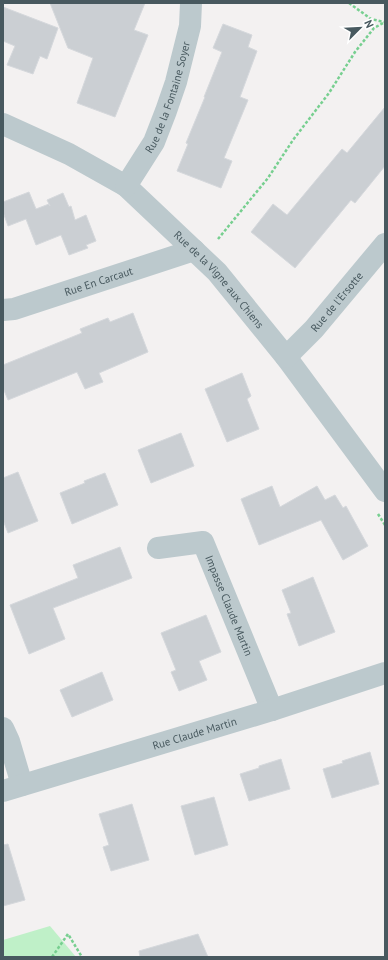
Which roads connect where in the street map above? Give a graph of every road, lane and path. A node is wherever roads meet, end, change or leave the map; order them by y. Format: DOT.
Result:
graph roads {
  1 [pos="191,3"];
  2 [pos="349,3"];
  3 [pos="385,22"];
  4 [pos="3,124"];
  5 [pos="126,186"];
  6 [pos="385,244"];
  7 [pos="199,254"];
  8 [pos="3,310"];
  9 [pos="286,357"];
  10 [pos="385,491"];
  11 [pos="378,513"];
  12 [pos="385,525"];
  13 [pos="158,548"];
  14 [pos="385,673"];
  15 [pos="272,710"];
  16 [pos="3,728"];
  17 [pos="13,788"];
  18 [pos="52,957"];
  19 [pos="82,957"];
  1 -- 5 [label="street, Rue de la Fontaine Soyer"];
  2 -- 3 [label="path"];
  3 -- 7 [label="path"];
  4 -- 5 [label="street, Rue de la Vigne aux Chiens"];
  5 -- 7 [label="street, Rue de la Vigne aux Chiens"];
  6 -- 9 [label="street, Rue de l'Ersotte"];
  7 -- 8 [label="street, Rue En Carcaut"];
  7 -- 9 [label="street, Rue de la Vigne aux Chiens"];
  9 -- 10 [label="street, Rue de la Vigne aux Chiens"];
  11 -- 12 [label="path"];
  13 -- 15 [label="street, Impasse Claude Martin"];
  14 -- 15 [label="street, Rue Claude Martin"];
  15 -- 17 [label="street, Rue Claude Martin"];
  16 -- 17 [label="street"];
  18 -- 19 [label="path"];
}
